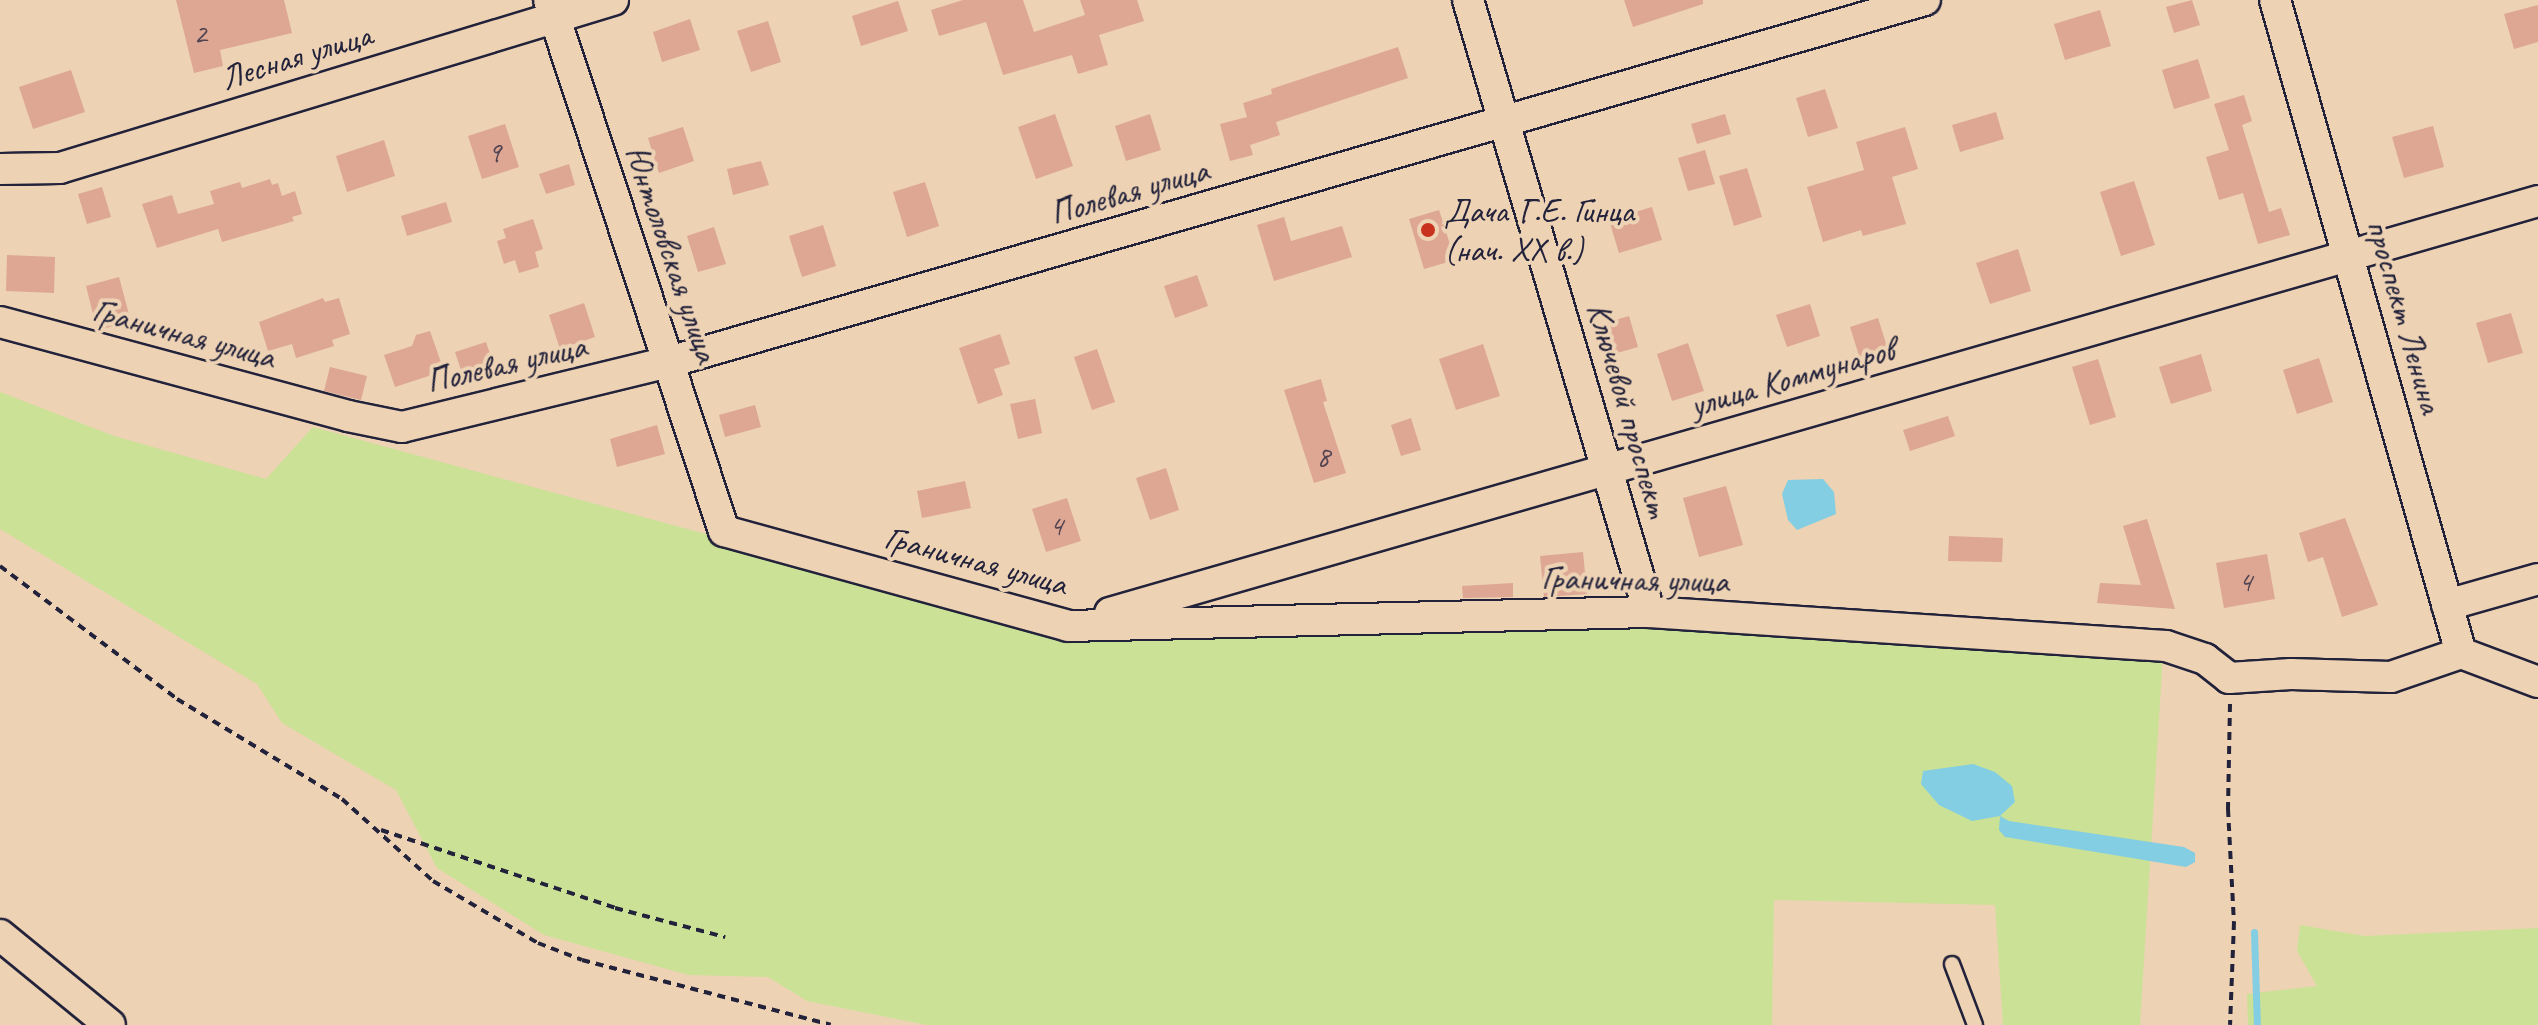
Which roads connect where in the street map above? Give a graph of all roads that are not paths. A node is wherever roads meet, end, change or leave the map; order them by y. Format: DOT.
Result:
graph roads {
  1 [pos="613,0"];
  2 [pos="1468,0"];
  3 [pos="1925,0"];
  4 [pos="2275,0"];
  5 [pos="551,9"];
  6 [pos="1504,124"];
  7 [pos="0,169"];
  8 [pos="2538,201"];
  9 [pos="2348,256"];
  10 [pos="0,322"];
  11 [pos="669,362"];
  12 [pos="348,416"];
  13 [pos="1607,470"];
  14 [pos="724,531"];
  15 [pos="2538,579"];
  16 [pos="2447,605"];
  17 [pos="1649,612"];
  18 [pos="1068,626"];
  19 [pos="2461,653"];
  20 [pos="2538,682"];
  21 [pos="3,942"];
  22 [pos="1952,964"];
  23 [pos="110,1025"];
  24 [pos="1975,1025"];
  1 -- 5 [label="street, Лесная улица"];
  2 -- 6 [label="street, Ключевой проспект"];
  3 -- 6 [label="street, Полевая улица"];
  4 -- 9 [label="street, проспект Ленина"];
  5 -- 7 [label="street, Лесная улица"];
  5 -- 11 [label="street, Юнтоловская улица"];
  6 -- 11 [label="street, Полевая улица"];
  6 -- 13 [label="street, Ключевой проспект"];
  8 -- 9 [label="street, улица Коммунаров"];
  9 -- 13 [label="street, улица Коммунаров"];
  9 -- 16 [label="street, проспект Ленина"];
  10 -- 12 [label="street, Граничная улица"];
  11 -- 12 [label="street, Полевая улица"];
  11 -- 14 [label="street, Юнтоловская улица"];
  13 -- 17 [label="street, Ключевой проспект"];
  13 -- 18 [label="street, улица Коммунаров"];
  14 -- 18 [label="street, Граничная улица"];
  15 -- 16 [label="street"];
  16 -- 19 [label="street, проспект Ленина"];
  17 -- 18 [label="street, Граничная улица"];
  17 -- 19 [label="street, Граничная улица"];
  19 -- 20 [label="street"];
  21 -- 23 [label="street"];
  22 -- 24 [label="lane"];
}
